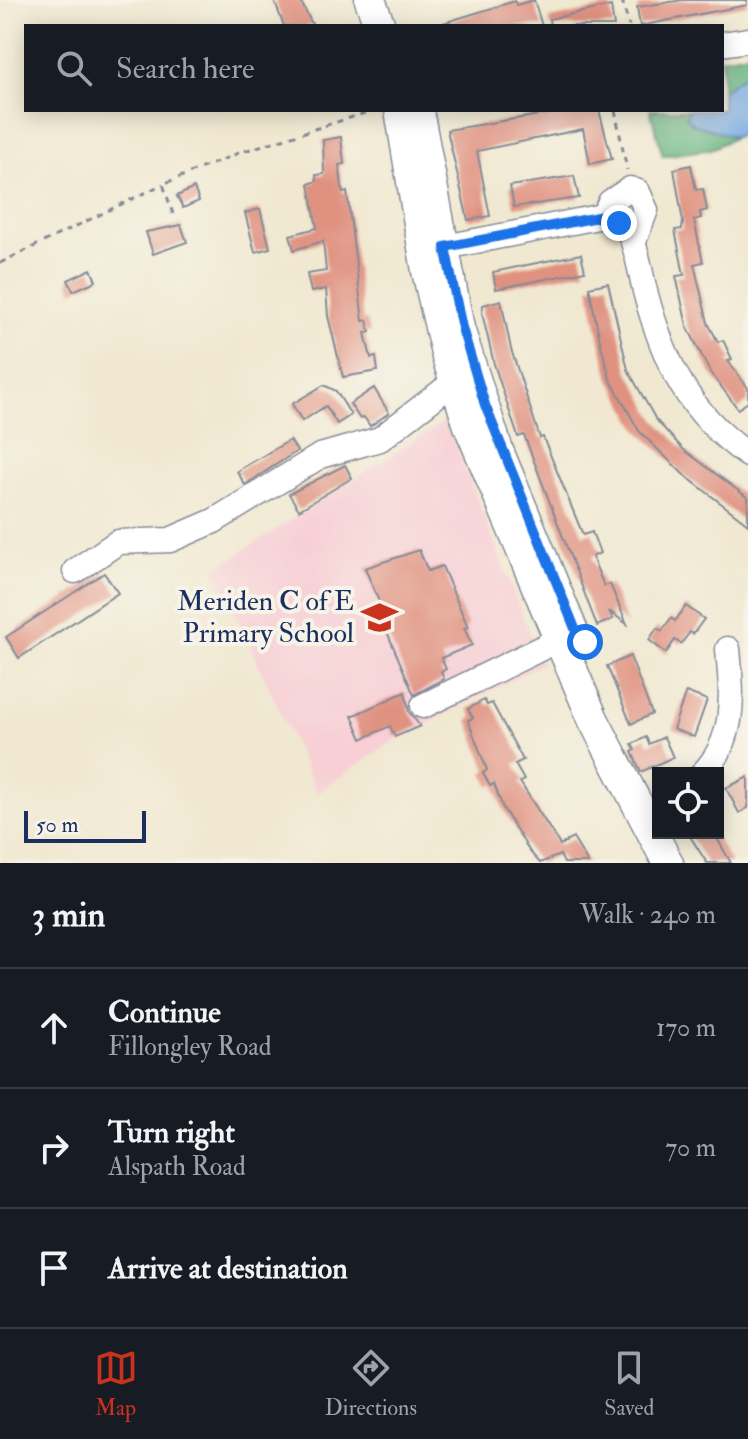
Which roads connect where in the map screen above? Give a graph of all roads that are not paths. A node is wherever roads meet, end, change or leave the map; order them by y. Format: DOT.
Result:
graph roads {
  1 [pos="370,0"];
  2 [pos="379,24"];
  3 [pos="748,40"];
  4 [pos="724,44"];
  5 [pos="400,112"];
  6 [pos="421,112"];
  7 [pos="603,216"];
  8 [pos="634,241"];
  9 [pos="445,247"];
  10 [pos="454,382"];
  11 [pos="748,455"];
  12 [pos="75,571"];
  13 [pos="572,641"];
  14 [pos="728,649"];
  15 [pos="423,706"];
  16 [pos="737,741"];
  17 [pos="709,767"];
  18 [pos="650,809"];
  19 [pos="668,863"];
  1 -- 2 [label="main road"];
  3 -- 4 [label="street"];
  5 -- 10 [label="main road"];
  6 -- 9 [label="street"];
  7 -- 8 [label="street"];
  7 -- 8 [label="street"];
  7 -- 9 [label="street"];
  8 -- 11 [label="street"];
  9 -- 13 [label="street"];
  10 -- 12 [label="street"];
  10 -- 13 [label="main road"];
  13 -- 15 [label="street"];
  13 -- 18 [label="main road"];
  14 -- 16 [label="street"];
  16 -- 17 [label="street"];
  18 -- 19 [label="main road"];
}
